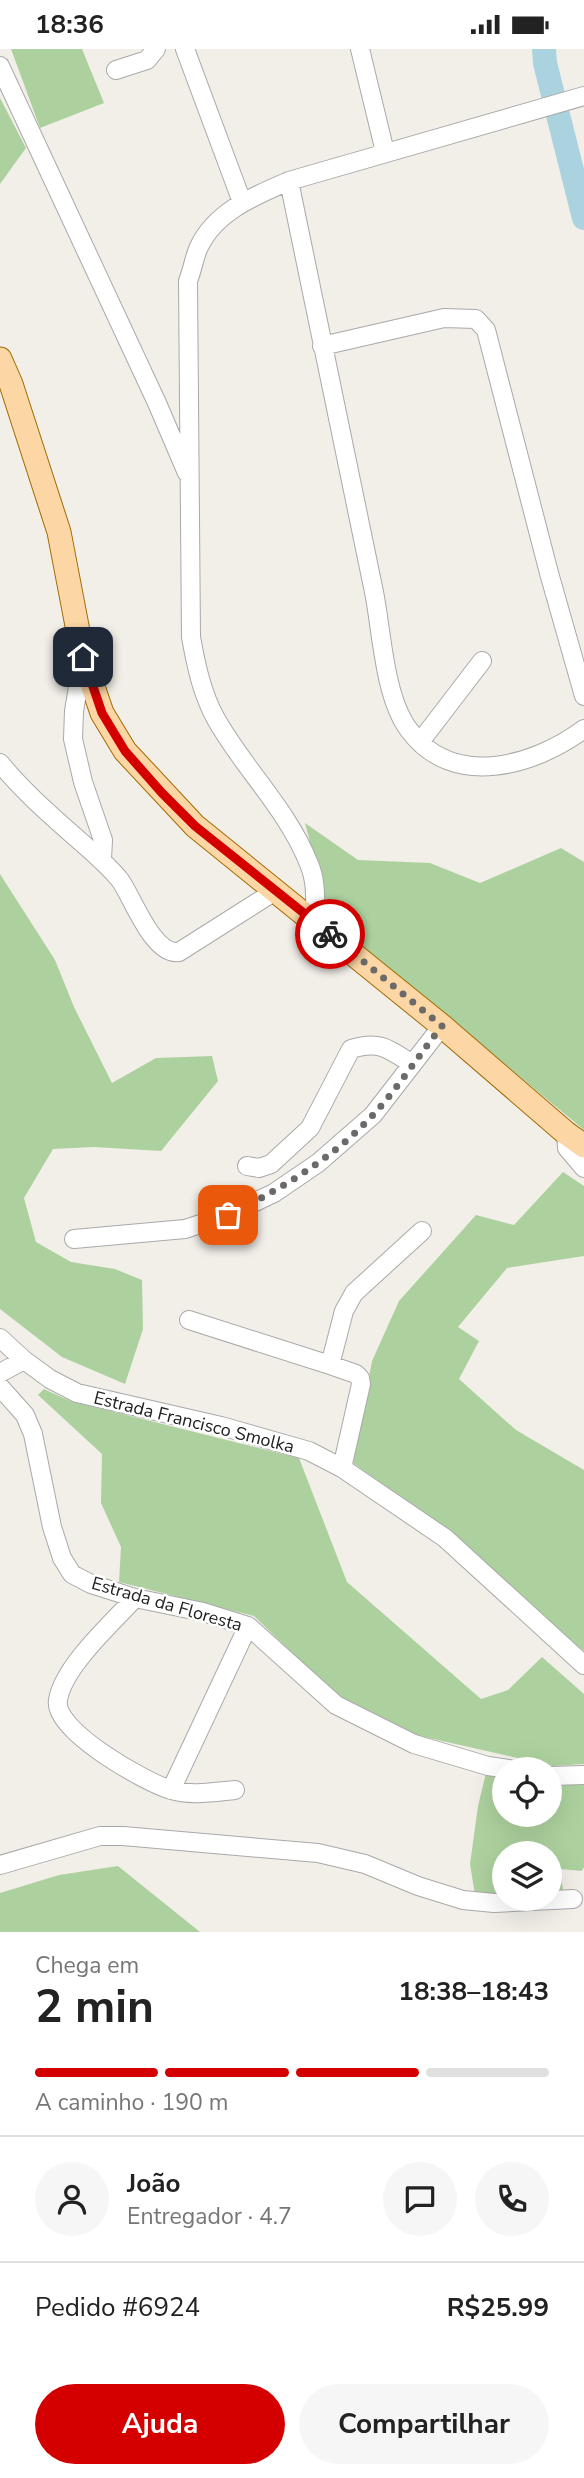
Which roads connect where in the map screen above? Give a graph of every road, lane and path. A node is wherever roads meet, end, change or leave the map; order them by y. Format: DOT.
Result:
graph roads {
  1 [pos="156,49"];
  2 [pos="185,49"];
  3 [pos="360,49"];
  4 [pos="0,66"];
  5 [pos="116,70"];
  6 [pos="584,96"];
  7 [pos="385,152"];
  8 [pos="289,181"];
  9 [pos="242,202"];
  10 [pos="322,346"];
  11 [pos="0,359"];
  12 [pos="191,483"];
  13 [pos="83,657"];
  14 [pos="482,661"];
  15 [pos="584,696"];
  16 [pos="584,729"];
  17 [pos="420,743"];
  18 [pos="0,763"];
  19 [pos="102,859"];
  20 [pos="275,891"];
  21 [pos="316,922"];
  22 [pos="442,1026"];
  23 [pos="412,1064"];
  24 [pos="575,1139"];
  25 [pos="247,1165"];
  26 [pos="584,1168"];
  27 [pos="422,1231"];
  28 [pos="74,1239"];
  29 [pos="190,1320"];
  30 [pos="0,1338"];
  31 [pos="24,1360"];
  32 [pos="330,1365"];
  33 [pos="0,1373"];
  34 [pos="0,1387"];
  35 [pos="342,1468"];
  36 [pos="135,1598"];
  37 [pos="248,1626"];
  38 [pos="584,1665"];
  39 [pos="492,1767"];
  40 [pos="584,1775"];
  41 [pos="562,1776"];
  42 [pos="171,1790"];
  43 [pos="235,1790"];
  44 [pos="0,1865"];
  45 [pos="573,1899"];
  1 -- 5 [label="street"];
  2 -- 9 [label="street"];
  3 -- 7 [label="street"];
  4 -- 12 [label="street"];
  6 -- 7 [label="street"];
  7 -- 8 [label="street"];
  8 -- 9 [label="street"];
  8 -- 10 [label="street"];
  9 -- 12 [label="street"];
  10 -- 15 [label="street"];
  10 -- 17 [label="street"];
  11 -- 13 [label="main road"];
  12 -- 21 [label="street"];
  13 -- 19 [label="street"];
  13 -- 20 [label="main road"];
  14 -- 17 [label="street"];
  16 -- 17 [label="street"];
  18 -- 19 [label="street"];
  19 -- 20 [label="street"];
  20 -- 21 [label="main road"];
  21 -- 22 [label="main road"];
  22 -- 23 [label="street"];
  22 -- 24 [label="main road"];
  23 -- 25 [label="street"];
  23 -- 28 [label="street"];
  24 -- 26 [label="street"];
  27 -- 32 [label="street"];
  29 -- 32 [label="street"];
  30 -- 31 [label="street, Estrada Francisco Smolka"];
  31 -- 33 [label="street"];
  31 -- 35 [label="street, Estrada Francisco Smolka"];
  32 -- 35 [label="street"];
  34 -- 36 [label="street, Estrada da Floresta"];
  35 -- 38 [label="street, Estrada Francisco Smolka"];
  36 -- 37 [label="street, Estrada da Floresta"];
  36 -- 42 [label="street"];
  37 -- 39 [label="street, Estrada da Floresta"];
  37 -- 42 [label="street"];
  40 -- 41 [label="street"];
  42 -- 43 [label="street"];
  44 -- 45 [label="street"];
}
